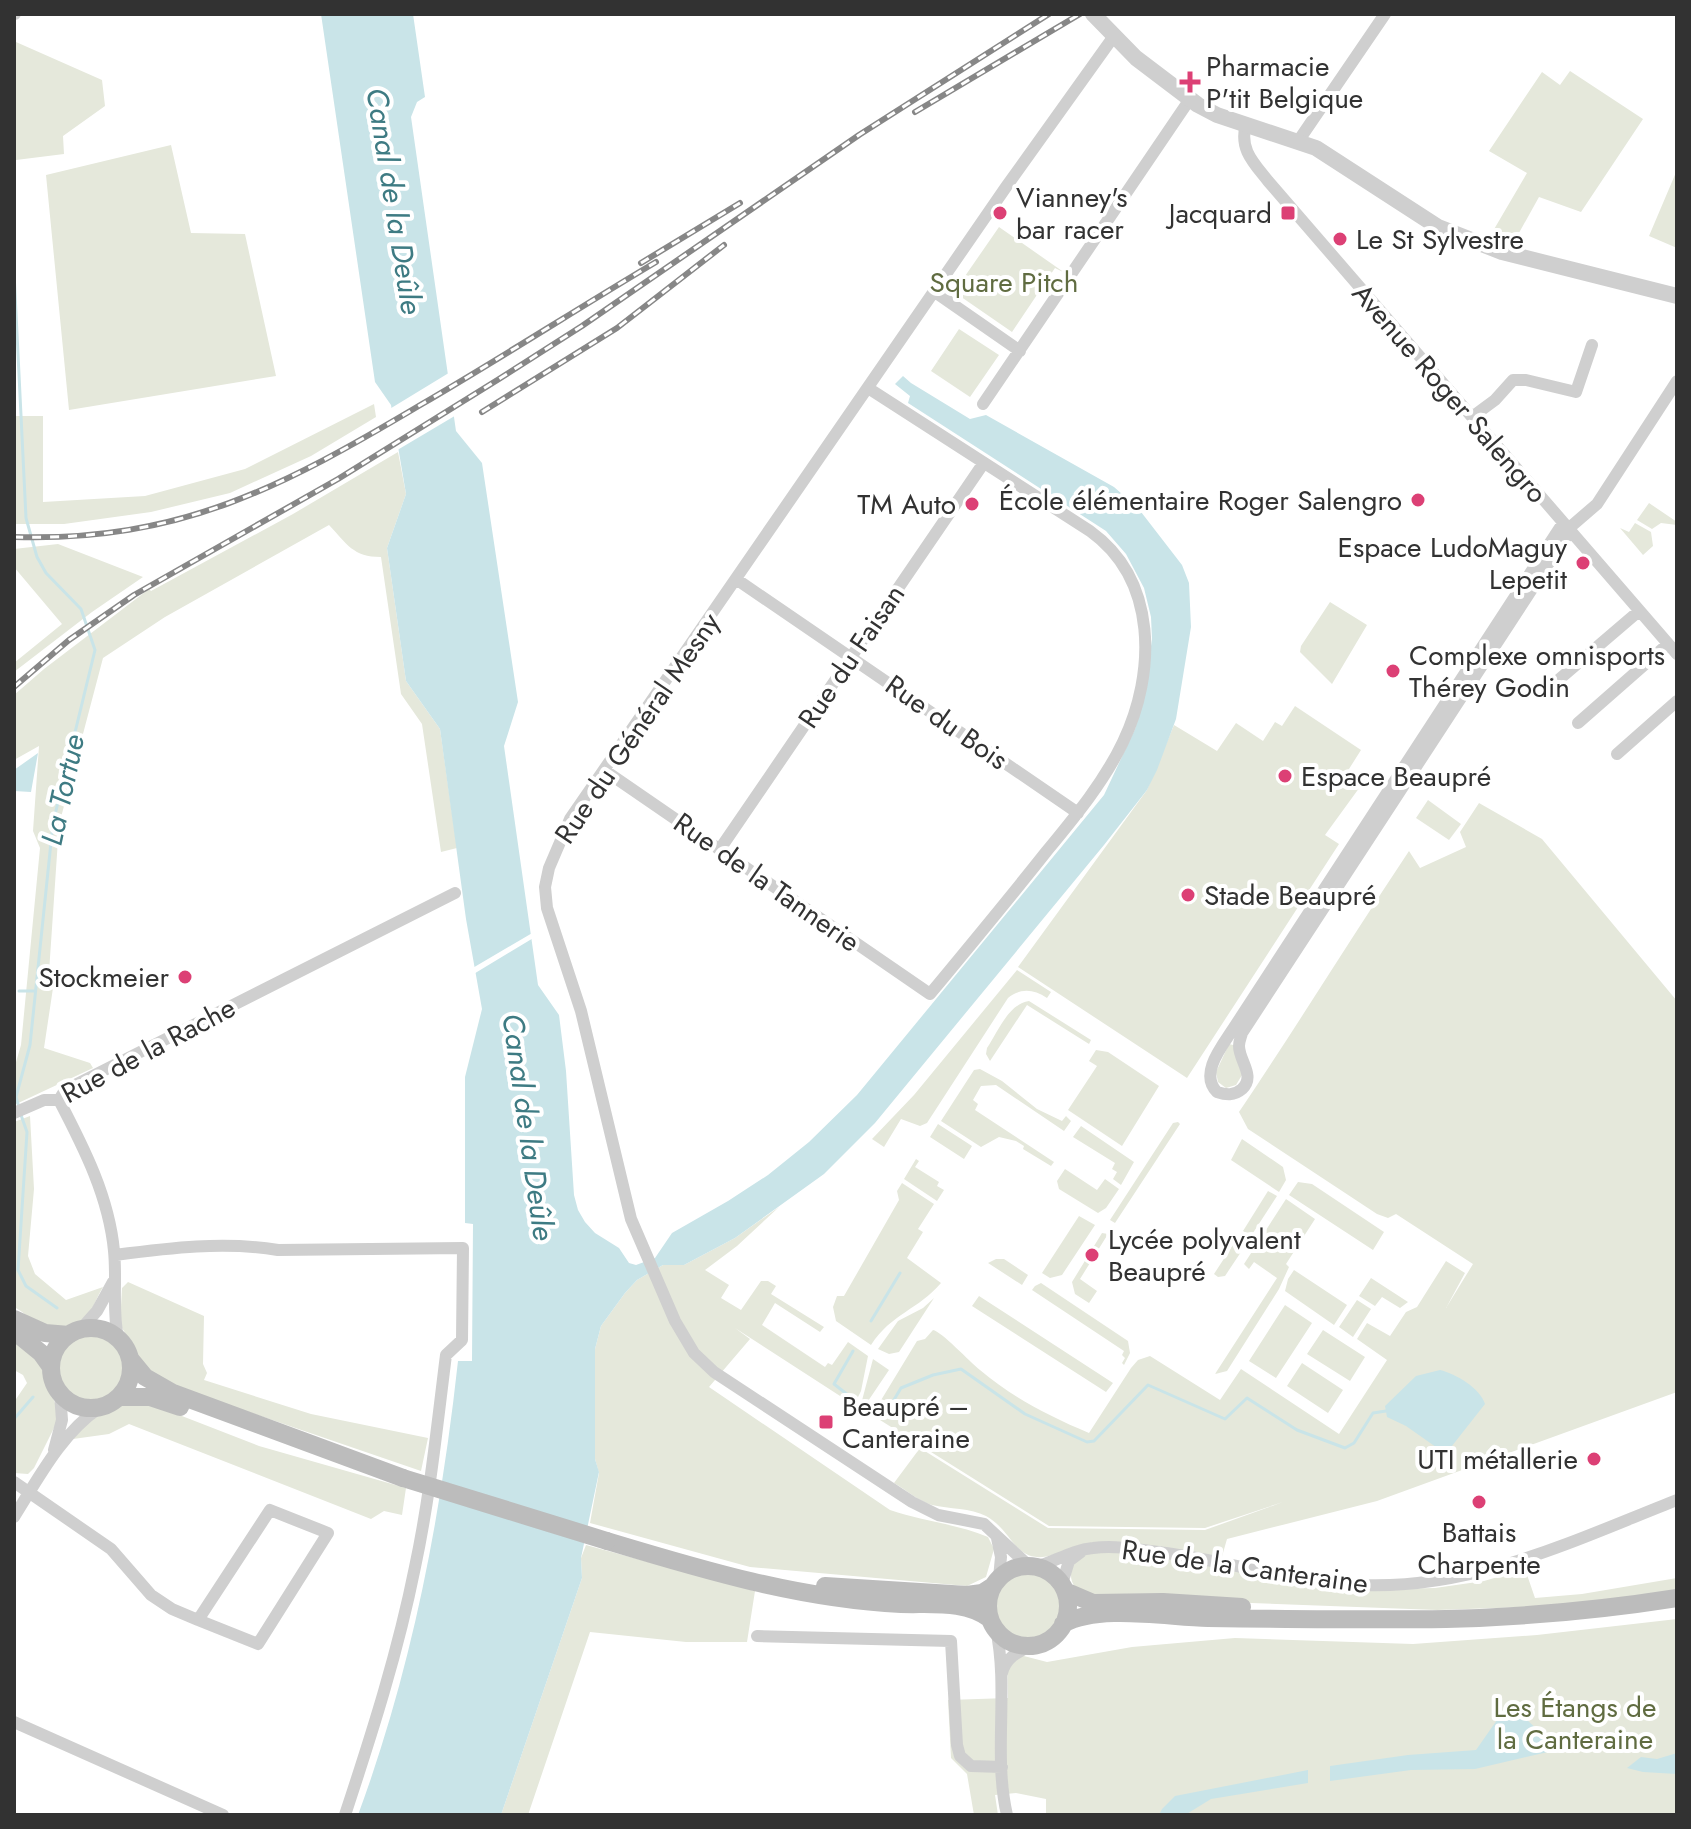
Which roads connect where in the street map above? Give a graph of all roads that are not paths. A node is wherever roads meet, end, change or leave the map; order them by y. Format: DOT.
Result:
graph roads {
  1 [pos="1385,14"];
  2 [pos="1102,23"];
  3 [pos="1190,99"];
  4 [pos="1246,124"];
  5 [pos="1299,140"];
  6 [pos="935,292"];
  7 [pos="1677,296"];
  8 [pos="1592,345"];
  9 [pos="1020,351"];
  10 [pos="1677,381"];
  11 [pos="868,388"];
  12 [pos="983,404"];
  13 [pos="1472,417"];
  14 [pos="983,464"];
  15 [pos="1567,528"];
  16 [pos="736,579"];
  17 [pos="1639,611"];
  18 [pos="1673,649"];
  19 [pos="852,656"];
  20 [pos="1549,688"];
  21 [pos="1677,701"];
  22 [pos="1578,723"];
  23 [pos="1617,754"];
  24 [pos="604,770"];
  25 [pos="1078,813"];
  26 [pos="720,849"];
  27 [pos="455,893"];
  28 [pos="59,1100"];
  29 [pos="14,1113"];
  30 [pos="115,1261"];
  31 [pos="14,1319"];
  32 [pos="14,1331"];
  33 [pos="75,1332"];
  34 [pos="118,1338"];
  35 [pos="131,1360"];
  36 [pos="51,1367"];
  37 [pos="60,1394"];
  38 [pos="119,1397"];
  39 [pos="99,1408"];
  40 [pos="50,1459"];
  41 [pos="403,1478"];
  42 [pos="14,1482"];
  43 [pos="30,1493"];
  44 [pos="1677,1500"];
  45 [pos="14,1517"];
  46 [pos="994,1532"];
  47 [pos="1088,1548"];
  48 [pos="1033,1566"];
  49 [pos="695,1567"];
  50 [pos="996,1582"];
  51 [pos="1063,1588"];
  52 [pos="1677,1598"];
  53 [pos="1344,1617"];
  54 [pos="198,1620"];
  55 [pos="993,1624"];
  56 [pos="1063,1624"];
  57 [pos="757,1636"];
  58 [pos="1032,1645"];
  59 [pos="1000,1680"];
  60 [pos="14,1722"];
  61 [pos="1002,1767"];
  62 [pos="223,1815"];
  63 [pos="345,1815"];
  64 [pos="1007,1815"];
  1 -- 5 [label="street"];
  2 -- 3 [label="street"];
  2 -- 6 [label="street, Rue du Général Mesny"];
  3 -- 4 [label="street"];
  3 -- 9 [label="street"];
  4 -- 5 [label="street"];
  4 -- 13 [label="street, Avenue Roger Salengro"];
  5 -- 7 [label="street"];
  6 -- 9 [label="street"];
  6 -- 11 [label="street, Rue du Général Mesny"];
  8 -- 13 [label="street"];
  9 -- 12 [label="street"];
  10 -- 15 [label="street"];
  11 -- 14 [label="street"];
  11 -- 16 [label="street, Rue du Général Mesny"];
  13 -- 15 [label="street, Avenue Roger Salengro"];
  14 -- 19 [label="street, Rue du Faisan"];
  14 -- 25 [label="street"];
  15 -- 15 [label="street"];
  15 -- 17 [label="street, Avenue Roger Salengro"];
  16 -- 19 [label="street, Rue du Bois"];
  16 -- 24 [label="street, Rue du Général Mesny"];
  17 -- 18 [label="street, Avenue Roger Salengro"];
  17 -- 20 [label="street"];
  18 -- 22 [label="street"];
  19 -- 25 [label="street, Rue du Bois"];
  19 -- 26 [label="street, Rue du Faisan"];
  21 -- 23 [label="street"];
  24 -- 26 [label="street, Rue de la Tannerie"];
  24 -- 46 [label="street, Rue du Général Mesny"];
  25 -- 26 [label="street, Rue de la Tannerie"];
  27 -- 28 [label="street, Rue de la Rache"];
  28 -- 29 [label="street, Rue de la Rache"];
  28 -- 30 [label="street"];
  30 -- 33 [label="street"];
  30 -- 34 [label="street"];
  30 -- 63 [label="street"];
  31 -- 33 [label="main road"];
  32 -- 36 [label="main road"];
  33 -- 34 [label="main road"];
  33 -- 36 [label="main road"];
  34 -- 35 [label="main road"];
  35 -- 38 [label="main road"];
  35 -- 41 [label="main road"];
  36 -- 37 [label="main road"];
  37 -- 39 [label="main road"];
  37 -- 40 [label="street"];
  38 -- 39 [label="main road"];
  38 -- 41 [label="main road"];
  39 -- 40 [label="street"];
  40 -- 43 [label="street"];
  41 -- 49 [label="main road, bridge"];
  42 -- 43 [label="street"];
  43 -- 45 [label="street"];
  43 -- 54 [label="street"];
  44 -- 47 [label="street, Rue de la Canteraine"];
  46 -- 48 [label="street, Rue du Général Mesny"];
  46 -- 50 [label="street"];
  47 -- 48 [label="street, Rue de la Canteraine"];
  47 -- 51 [label="street, Rue de la Canteraine"];
  48 -- 50 [label="main road"];
  48 -- 51 [label="main road"];
  49 -- 50 [label="main road"];
  49 -- 55 [label="main road"];
  50 -- 55 [label="main road"];
  51 -- 53 [label="main road"];
  51 -- 56 [label="main road"];
  52 -- 53 [label="main road"];
  53 -- 56 [label="main road"];
  54 -- 54 [label="street"];
  55 -- 58 [label="main road"];
  55 -- 59 [label="street"];
  56 -- 58 [label="main road"];
  57 -- 61 [label="street"];
  58 -- 59 [label="street"];
  59 -- 61 [label="street"];
  60 -- 62 [label="street"];
  61 -- 64 [label="street"];
}
